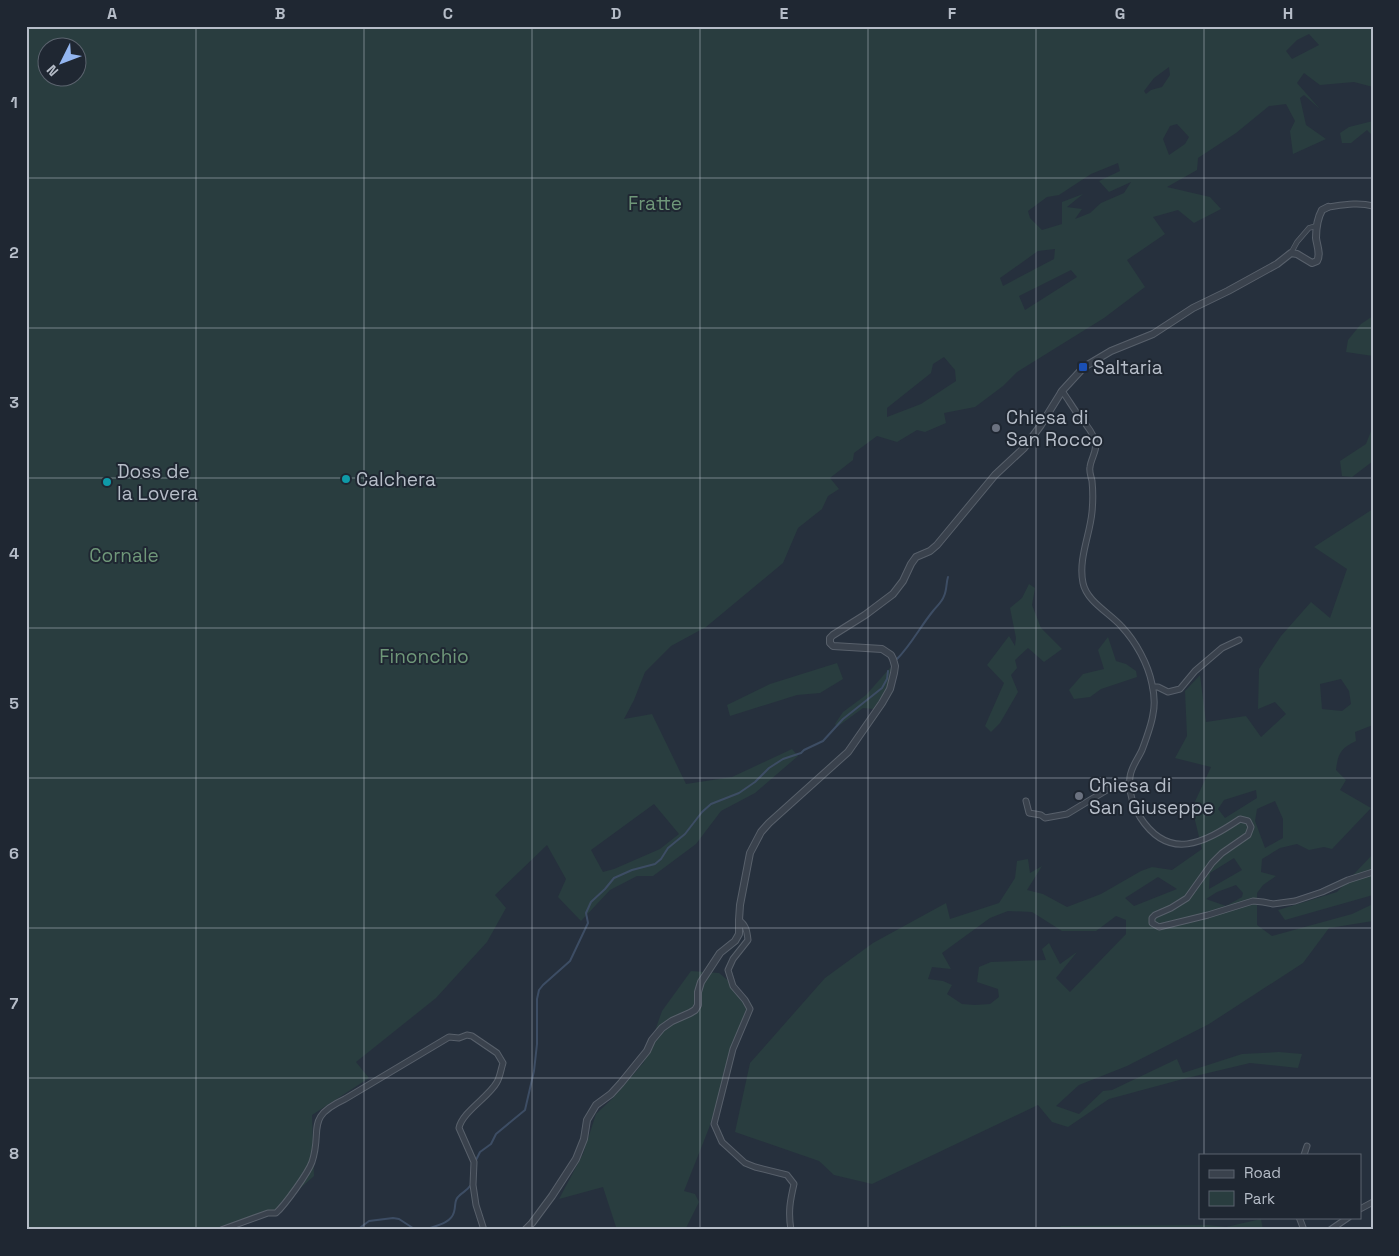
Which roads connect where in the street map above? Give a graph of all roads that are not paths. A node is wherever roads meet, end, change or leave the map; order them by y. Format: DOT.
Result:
graph roads {
  1 [pos="1373,206"];
  2 [pos="1328,207"];
  3 [pos="1316,226"];
  4 [pos="1291,253"];
  5 [pos="1060,392"];
  6 [pos="1239,640"];
  7 [pos="1152,687"];
  8 [pos="1130,783"];
  9 [pos="1026,801"];
  10 [pos="1373,872"];
  11 [pos="739,920"];
  12 [pos="1307,1146"];
  13 [pos="1304,1154"];
  14 [pos="1299,1218"];
  15 [pos="1348,1218"];
  16 [pos="220,1230"];
  17 [pos="484,1230"];
  18 [pos="524,1230"];
  19 [pos="790,1230"];
  20 [pos="1304,1230"];
  21 [pos="1330,1230"];
  1 -- 2 [label="street"];
  2 -- 3 [label="street"];
  3 -- 4 [label="street"];
  3 -- 4 [label="street"];
  4 -- 5 [label="street"];
  5 -- 7 [label="street"];
  5 -- 11 [label="street"];
  6 -- 7 [label="street"];
  7 -- 8 [label="street"];
  8 -- 9 [label="street"];
  8 -- 10 [label="street"];
  11 -- 18 [label="street"];
  11 -- 19 [label="street"];
  12 -- 13 [label="street"];
  14 -- 20 [label="street"];
  15 -- 21 [label="street"];
  16 -- 17 [label="street"];
}
